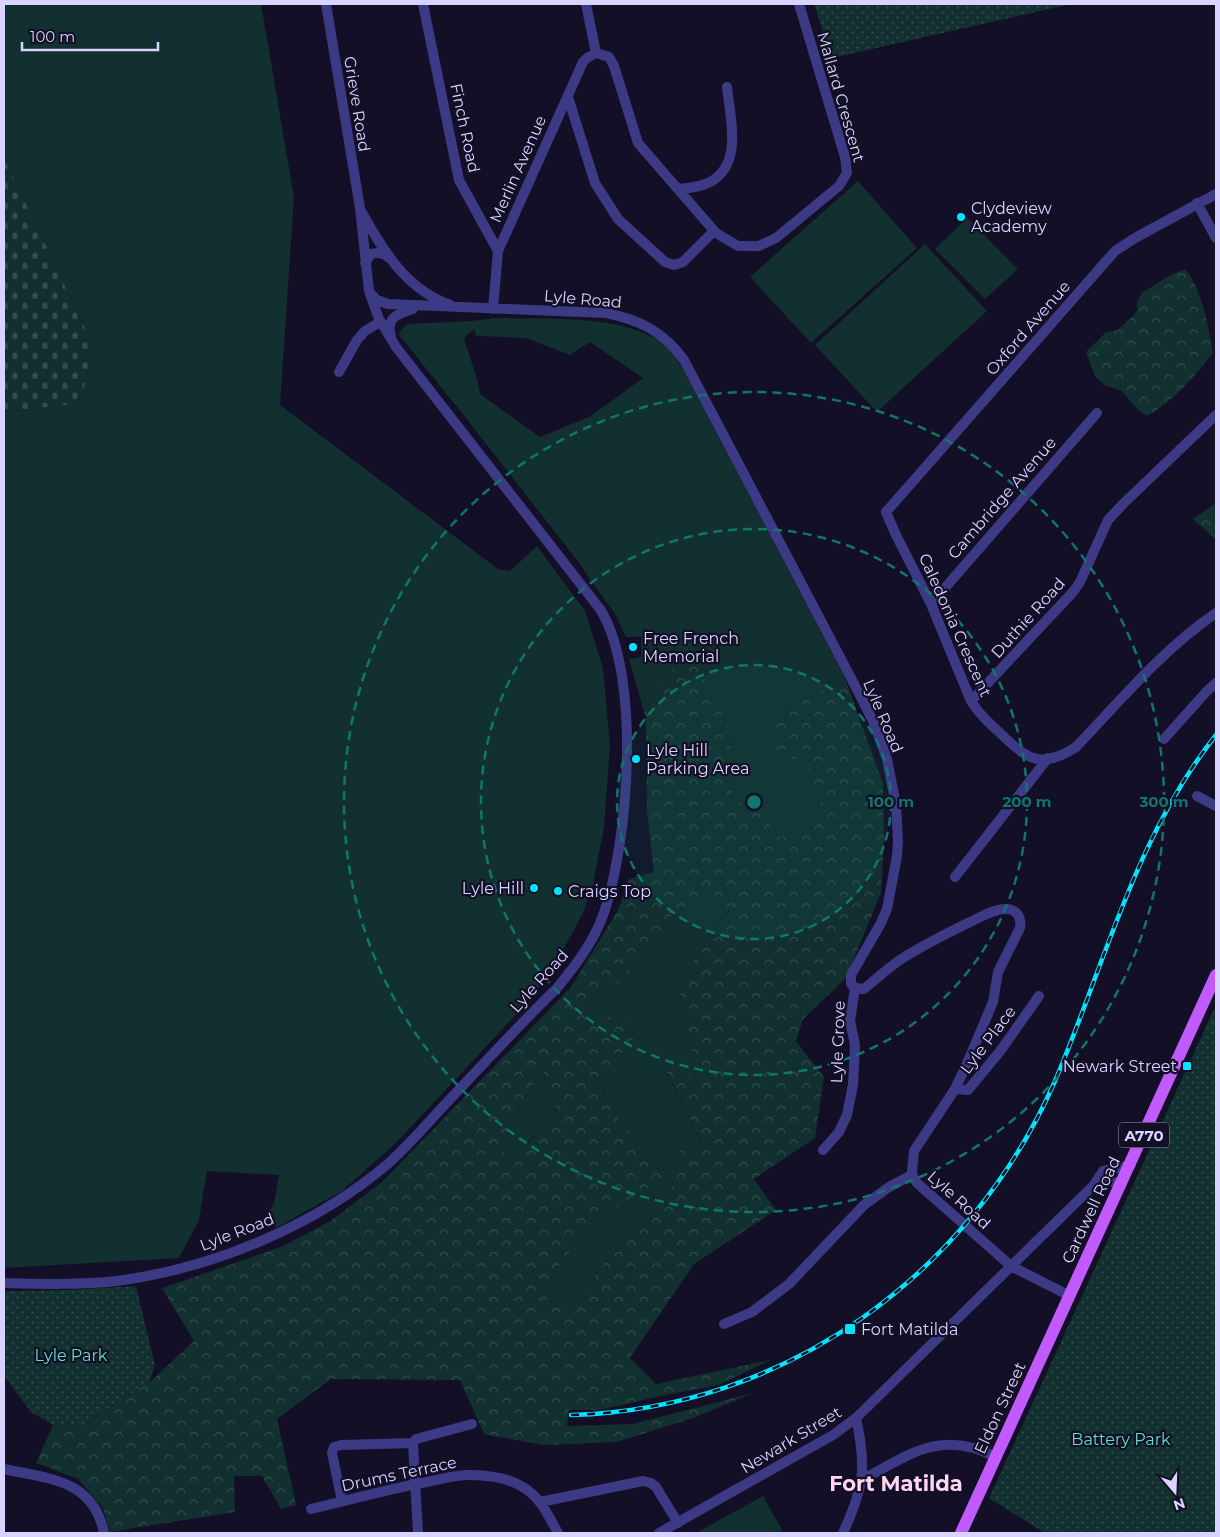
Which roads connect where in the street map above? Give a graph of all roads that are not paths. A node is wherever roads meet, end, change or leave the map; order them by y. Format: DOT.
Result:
graph roads {
  1 [pos="326,4"];
  2 [pos="423,4"];
  3 [pos="586,4"];
  4 [pos="799,4"];
  5 [pos="596,53"];
  6 [pos="727,87"];
  7 [pos="568,97"];
  8 [pos="678,189"];
  9 [pos="1216,194"];
  10 [pos="1197,203"];
  11 [pos="360,208"];
  12 [pos="714,231"];
  13 [pos="1216,238"];
  14 [pos="498,251"];
  15 [pos="391,261"];
  16 [pos="365,263"];
  17 [pos="419,288"];
  18 [pos="369,291"];
  19 [pos="418,307"];
  20 [pos="458,308"];
  21 [pos="493,309"];
  22 [pos="380,322"];
  23 [pos="396,347"];
  24 [pos="339,372"];
  25 [pos="1097,413"];
  26 [pos="1216,416"];
  27 [pos="886,512"];
  28 [pos="931,604"];
  29 [pos="1216,613"];
  30 [pos="1216,683"];
  31 [pos="971,701"];
  32 [pos="1164,739"];
  33 [pos="1048,758"];
  34 [pos="1197,796"];
  35 [pos="1216,806"];
  36 [pos="955,877"];
  37 [pos="1216,975"];
  38 [pos="855,988"];
  39 [pos="1039,996"];
  40 [pos="955,1089"];
  41 [pos="823,1150"];
  42 [pos="1131,1165"];
  43 [pos="912,1176"];
  44 [pos="1122,1184"];
  45 [pos="1094,1185"];
  46 [pos="1011,1266"];
  47 [pos="4,1283"];
  48 [pos="1070,1296"];
  49 [pos="724,1324"];
  50 [pos="856,1418"];
  51 [pos="472,1424"];
  52 [pos="413,1443"];
  53 [pos="996,1457"];
  54 [pos="4,1469"];
  55 [pos="862,1480"];
  56 [pos="414,1484"];
  57 [pos="342,1501"];
  58 [pos="540,1502"];
  59 [pos="311,1509"];
  60 [pos="678,1523"];
  61 [pos="104,1533"];
  62 [pos="418,1533"];
  63 [pos="558,1533"];
  64 [pos="659,1533"];
  65 [pos="843,1533"];
  66 [pos="961,1533"];
  1 -- 11 [label="street, Grieve Road"];
  2 -- 14 [label="street, Finch Road"];
  3 -- 5 [label="street"];
  4 -- 12 [label="street, Mallard Crescent"];
  5 -- 7 [label="street, Merlin Avenue"];
  5 -- 8 [label="street, Mallard Crescent"];
  6 -- 8 [label="street"];
  7 -- 12 [label="street"];
  7 -- 14 [label="street, Merlin Avenue"];
  8 -- 12 [label="street, Mallard Crescent"];
  9 -- 10 [label="street, Oxford Avenue"];
  10 -- 13 [label="street"];
  10 -- 27 [label="street, Oxford Avenue"];
  11 -- 15 [label="street, Grieve Road"];
  11 -- 16 [label="street, Grieve Road"];
  14 -- 21 [label="street, Merlin Avenue"];
  15 -- 16 [label="street, Grieve Road"];
  15 -- 17 [label="street, Grieve Road"];
  16 -- 18 [label="street, Grieve Road"];
  17 -- 19 [label="street"];
  17 -- 20 [label="street, Grieve Road"];
  18 -- 19 [label="street, Lyle Road"];
  18 -- 22 [label="street, Lyle Road"];
  19 -- 20 [label="street, Lyle Road"];
  19 -- 23 [label="street, Lyle Road"];
  20 -- 21 [label="street, Lyle Road"];
  21 -- 38 [label="street, Lyle Road"];
  22 -- 23 [label="street, Lyle Road"];
  22 -- 24 [label="street"];
  23 -- 47 [label="street, Lyle Road"];
  25 -- 28 [label="street, Cambridge Avenue"];
  26 -- 31 [label="street, Duthie Road"];
  27 -- 28 [label="street, Caledonia Crescent"];
  28 -- 31 [label="street, Caledonia Crescent"];
  29 -- 33 [label="street, Caledonia Crescent"];
  30 -- 32 [label="street"];
  31 -- 33 [label="street, Caledonia Crescent"];
  33 -- 36 [label="street"];
  34 -- 35 [label="street"];
  37 -- 42 [label="main road, Cardwell Road / A770"];
  38 -- 40 [label="street, Lyle Road"];
  38 -- 41 [label="street, Lyle Grove"];
  39 -- 40 [label="street, Lyle Place"];
  40 -- 43 [label="street, Lyle Road"];
  42 -- 44 [label="main road, Cardwell Road / A770"];
  42 -- 45 [label="street, Newark Street"];
  43 -- 46 [label="street, Lyle Road"];
  43 -- 49 [label="street"];
  44 -- 45 [label="street"];
  44 -- 48 [label="main road, Cardwell Road / A770"];
  45 -- 46 [label="street, Newark Street"];
  46 -- 48 [label="street, Lyle Road"];
  46 -- 50 [label="street, Newark Street"];
  48 -- 53 [label="main road, Eldon Street / A770"];
  50 -- 55 [label="street"];
  50 -- 60 [label="street, Newark Street"];
  51 -- 52 [label="street"];
  52 -- 56 [label="street"];
  52 -- 57 [label="street"];
  53 -- 55 [label="street"];
  53 -- 66 [label="main road, Eldon Street / A770"];
  54 -- 61 [label="street"];
  55 -- 65 [label="street"];
  56 -- 57 [label="street, Drums Terrace"];
  56 -- 58 [label="street, Drums Terrace"];
  56 -- 62 [label="street"];
  57 -- 59 [label="street, Drums Terrace"];
  58 -- 60 [label="street"];
  58 -- 63 [label="street, Drums Terrace"];
  60 -- 64 [label="street, Newark Street"];
}
